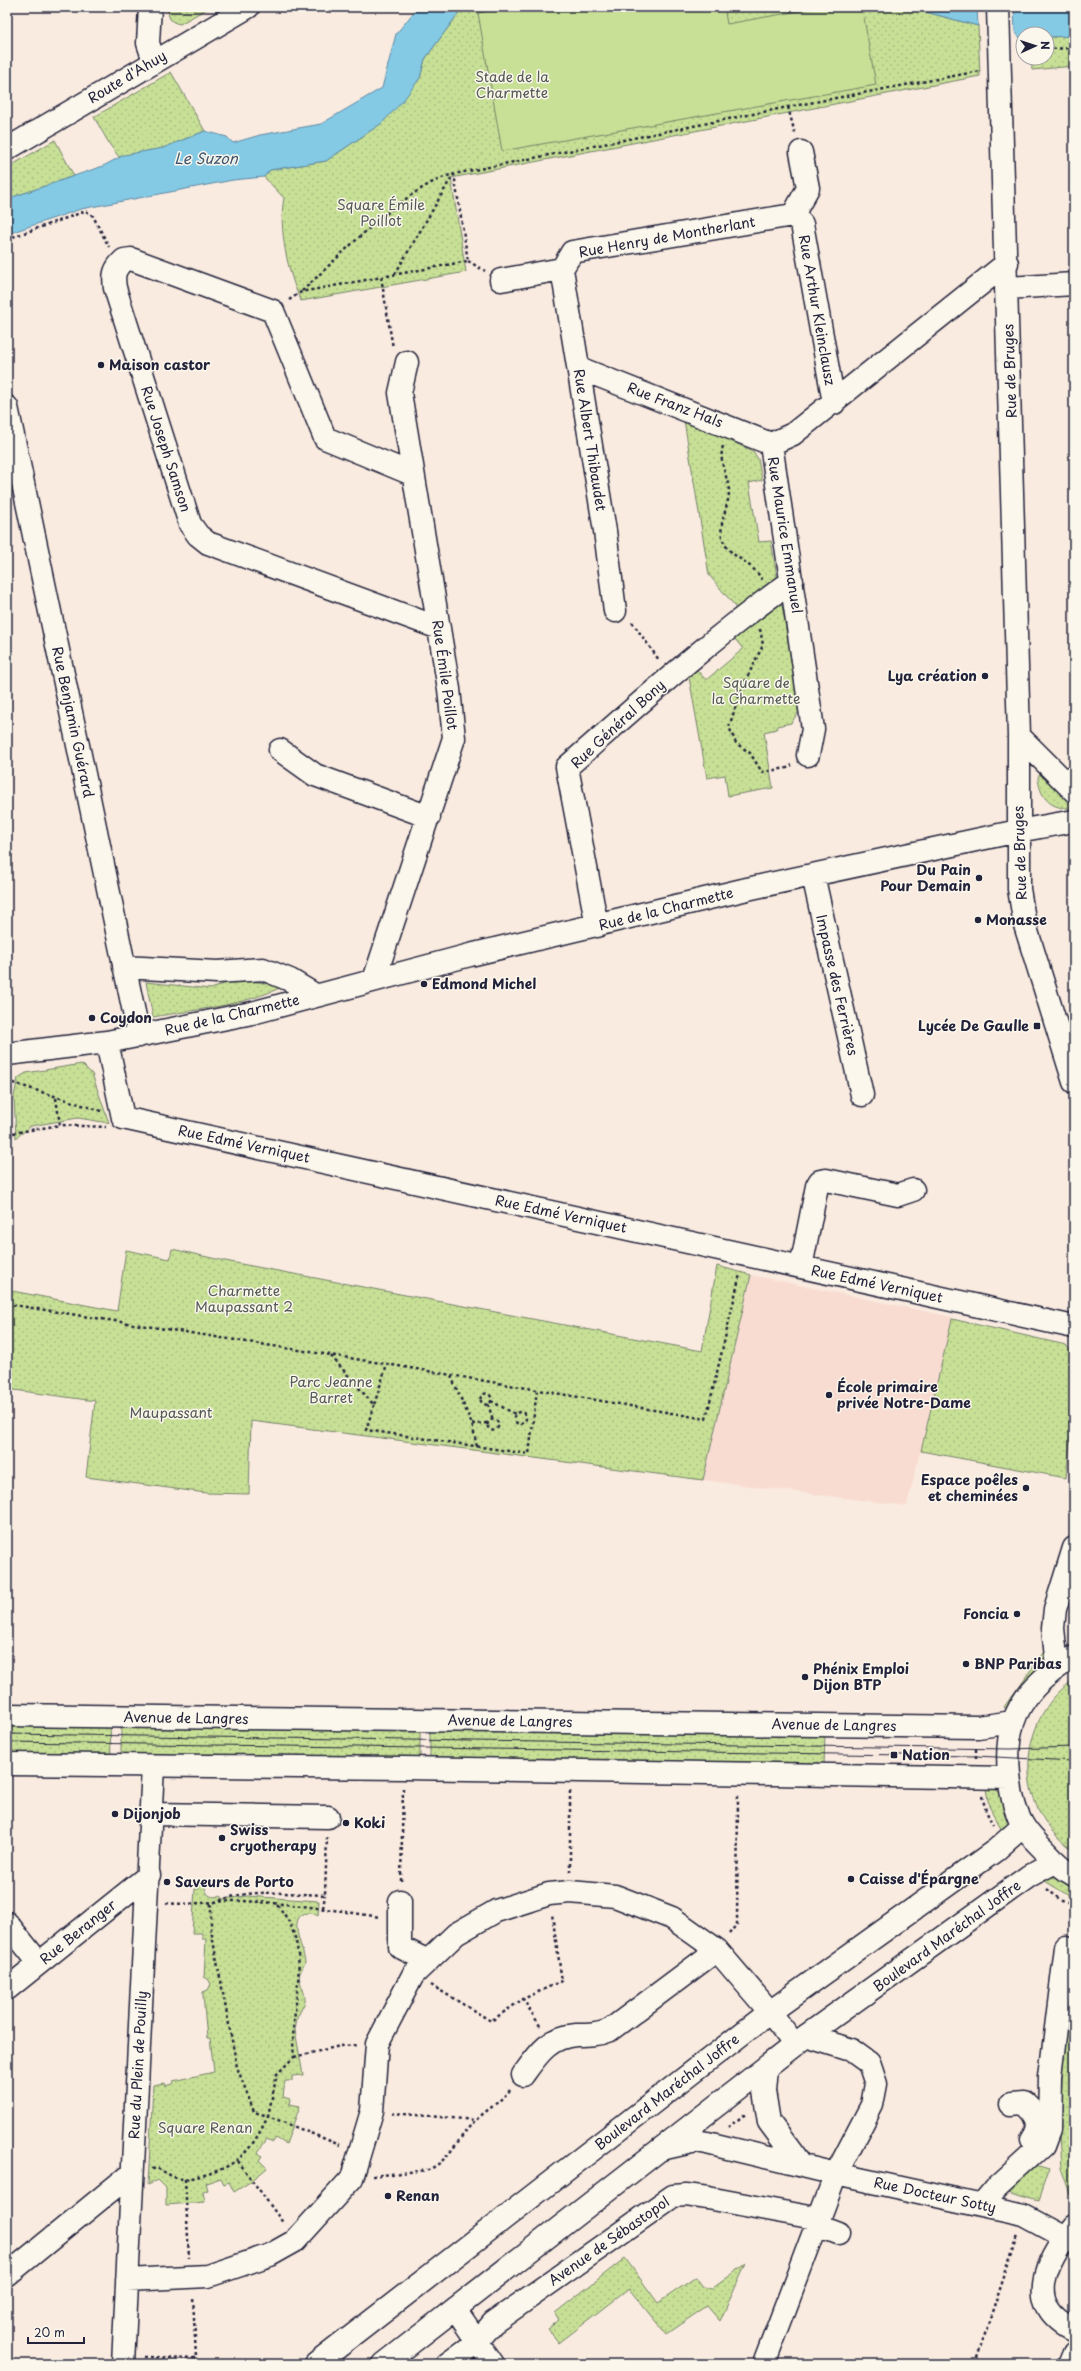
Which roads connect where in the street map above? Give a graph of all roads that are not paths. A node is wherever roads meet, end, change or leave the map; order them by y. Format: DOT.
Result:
graph roads {
  1 [pos="150,7"];
  2 [pos="248,7"];
  3 [pos="998,7"];
  4 [pos="154,61"];
  5 [pos="7,149"];
  6 [pos="802,152"];
  7 [pos="793,215"];
  8 [pos="1007,263"];
  9 [pos="562,269"];
  10 [pos="501,280"];
  11 [pos="1074,284"];
  12 [pos="1007,288"];
  13 [pos="407,362"];
  14 [pos="579,368"];
  15 [pos="834,403"];
  16 [pos="7,407"];
  17 [pos="771,444"];
  18 [pos="412,474"];
  19 [pos="792,580"];
  20 [pos="615,611"];
  21 [pos="439,628"];
  22 [pos="1019,736"];
  23 [pos="280,750"];
  24 [pos="808,755"];
  25 [pos="1074,791"];
  26 [pos="429,817"];
  27 [pos="1074,821"];
  28 [pos="1018,831"];
  29 [pos="813,875"];
  30 [pos="596,926"];
  31 [pos="124,967"];
  32 [pos="374,980"];
  33 [pos="315,995"];
  34 [pos="139,1036"];
  35 [pos="107,1042"];
  36 [pos="7,1054"];
  37 [pos="1074,1082"];
  38 [pos="862,1095"];
  39 [pos="913,1190"];
  40 [pos="800,1267"];
  41 [pos="1074,1327"];
  42 [pos="1074,1548"];
  43 [pos="1066,1662"];
  44 [pos="7,1714"];
  45 [pos="1013,1722"];
  46 [pos="7,1764"];
  47 [pos="153,1766"];
  48 [pos="1009,1778"];
  49 [pos="151,1814"];
  50 [pos="328,1817"];
  51 [pos="1023,1826"];
  52 [pos="1055,1862"];
  53 [pos="149,1875"];
  54 [pos="1074,1875"];
  55 [pos="400,1910"];
  56 [pos="7,1923"];
  57 [pos="1066,1947"];
  58 [pos="717,1950"];
  59 [pos="39,1963"];
  60 [pos="421,1968"];
  61 [pos="7,1989"];
  62 [pos="770,2012"];
  63 [pos="800,2041"];
  64 [pos="766,2068"];
  65 [pos="523,2075"];
  66 [pos="1011,2104"];
  67 [pos="661,2149"];
  68 [pos="801,2165"];
  69 [pos="132,2173"];
  70 [pos="836,2174"];
  71 [pos="998,2186"];
  72 [pos="982,2205"];
  73 [pos="818,2222"];
  74 [pos="1070,2232"];
  75 [pos="838,2233"];
  76 [pos="7,2275"];
  77 [pos="128,2280"];
  78 [pos="454,2309"];
  79 [pos="1074,2329"];
  80 [pos="477,2342"];
  81 [pos="1074,2352"];
  82 [pos="123,2360"];
  83 [pos="316,2364"];
  84 [pos="384,2364"];
  85 [pos="447,2364"];
  86 [pos="493,2364"];
  87 [pos="764,2364"];
  88 [pos="1069,2364"];
  1 -- 4 [label="street"];
  2 -- 4 [label="street, Route d'Ahuy"];
  3 -- 8 [label="street, Rue de Bruges"];
  4 -- 5 [label="street, Route d'Ahuy"];
  6 -- 7 [label="street, Rue Arthur Kleinclausz"];
  7 -- 9 [label="street, Rue Henry de Montherlant"];
  7 -- 15 [label="street, Rue Arthur Kleinclausz"];
  8 -- 12 [label="street, Rue de Bruges"];
  8 -- 15 [label="street, Rue Maurice Emmanuel"];
  9 -- 10 [label="street, Rue Henry de Montherlant"];
  9 -- 14 [label="street, Rue Albert Thibaudet"];
  11 -- 12 [label="street"];
  12 -- 22 [label="street, Rue de Bruges"];
  13 -- 18 [label="street, Rue Émile Poillot"];
  14 -- 17 [label="street, Rue Franz Hals"];
  14 -- 20 [label="street, Rue Albert Thibaudet"];
  15 -- 17 [label="street, Rue Maurice Emmanuel"];
  16 -- 31 [label="street, Rue Benjamin Guérard"];
  17 -- 19 [label="street, Rue Maurice Emmanuel"];
  18 -- 21 [label="street, Rue Émile Poillot"];
  18 -- 21 [label="street, Rue Joseph Samson"];
  19 -- 24 [label="street, Rue Maurice Emmanuel"];
  19 -- 30 [label="street, Rue Général Bony"];
  21 -- 26 [label="street, Rue Émile Poillot"];
  22 -- 25 [label="street"];
  22 -- 28 [label="street, Rue de Bruges"];
  23 -- 26 [label="street"];
  26 -- 32 [label="street, Rue Émile Poillot"];
  27 -- 28 [label="street, Rue de la Charmette"];
  28 -- 29 [label="street, Rue de la Charmette"];
  28 -- 37 [label="street, Rue de Bruges"];
  29 -- 30 [label="street, Rue de la Charmette"];
  29 -- 38 [label="street, Impasse des Ferrières"];
  30 -- 32 [label="street, Rue de la Charmette"];
  31 -- 33 [label="street, Rue de la Charmette"];
  31 -- 34 [label="street, Rue Benjamin Guérard"];
  32 -- 33 [label="street, Rue de la Charmette"];
  33 -- 34 [label="street, Rue de la Charmette"];
  34 -- 35 [label="street, Rue de la Charmette"];
  35 -- 36 [label="street, Rue de la Charmette"];
  35 -- 40 [label="street, Rue Edmé Verniquet"];
  39 -- 40 [label="street"];
  40 -- 41 [label="street, Rue Edmé Verniquet"];
  42 -- 43 [label="street"];
  43 -- 45 [label="street"];
  44 -- 45 [label="street, Avenue de Langres"];
  45 -- 48 [label="street"];
  46 -- 47 [label="street"];
  47 -- 48 [label="street"];
  47 -- 49 [label="street, Rue du Plein de Pouilly"];
  48 -- 51 [label="street"];
  49 -- 50 [label="street"];
  49 -- 53 [label="street, Rue du Plein de Pouilly"];
  51 -- 52 [label="street"];
  51 -- 62 [label="street, Boulevard Maréchal Joffre"];
  52 -- 54 [label="street"];
  52 -- 63 [label="street, Boulevard Maréchal Joffre"];
  53 -- 59 [label="street, Rue Beranger"];
  53 -- 69 [label="street, Rue du Plein de Pouilly"];
  55 -- 60 [label="street"];
  56 -- 59 [label="street"];
  57 -- 71 [label="street"];
  58 -- 60 [label="street"];
  58 -- 62 [label="street"];
  58 -- 65 [label="street"];
  59 -- 61 [label="street, Rue Beranger"];
  60 -- 77 [label="street"];
  62 -- 63 [label="street"];
  62 -- 83 [label="street, Boulevard Maréchal Joffre"];
  63 -- 64 [label="street, Boulevard Maréchal Joffre"];
  63 -- 70 [label="street"];
  64 -- 67 [label="street, Boulevard Maréchal Joffre"];
  64 -- 68 [label="street"];
  66 -- 71 [label="street"];
  67 -- 68 [label="street, Rue Docteur Sotty"];
  67 -- 78 [label="street, Boulevard Maréchal Joffre"];
  68 -- 70 [label="street, Rue Docteur Sotty"];
  69 -- 76 [label="street"];
  69 -- 77 [label="street, Rue du Plein de Pouilly"];
  70 -- 72 [label="street, Rue Docteur Sotty"];
  70 -- 73 [label="street"];
  71 -- 72 [label="street"];
  72 -- 74 [label="street, Rue Docteur Sotty"];
  73 -- 75 [label="street, Avenue de Sébastopol"];
  73 -- 80 [label="street, Avenue de Sébastopol"];
  73 -- 87 [label="street"];
  74 -- 79 [label="street"];
  77 -- 82 [label="street, Rue du Plein de Pouilly"];
  78 -- 80 [label="street"];
  78 -- 84 [label="street, Boulevard Maréchal Joffre"];
  80 -- 85 [label="street, Avenue de Sébastopol"];
  80 -- 86 [label="street"];
  81 -- 88 [label="street"];
}
